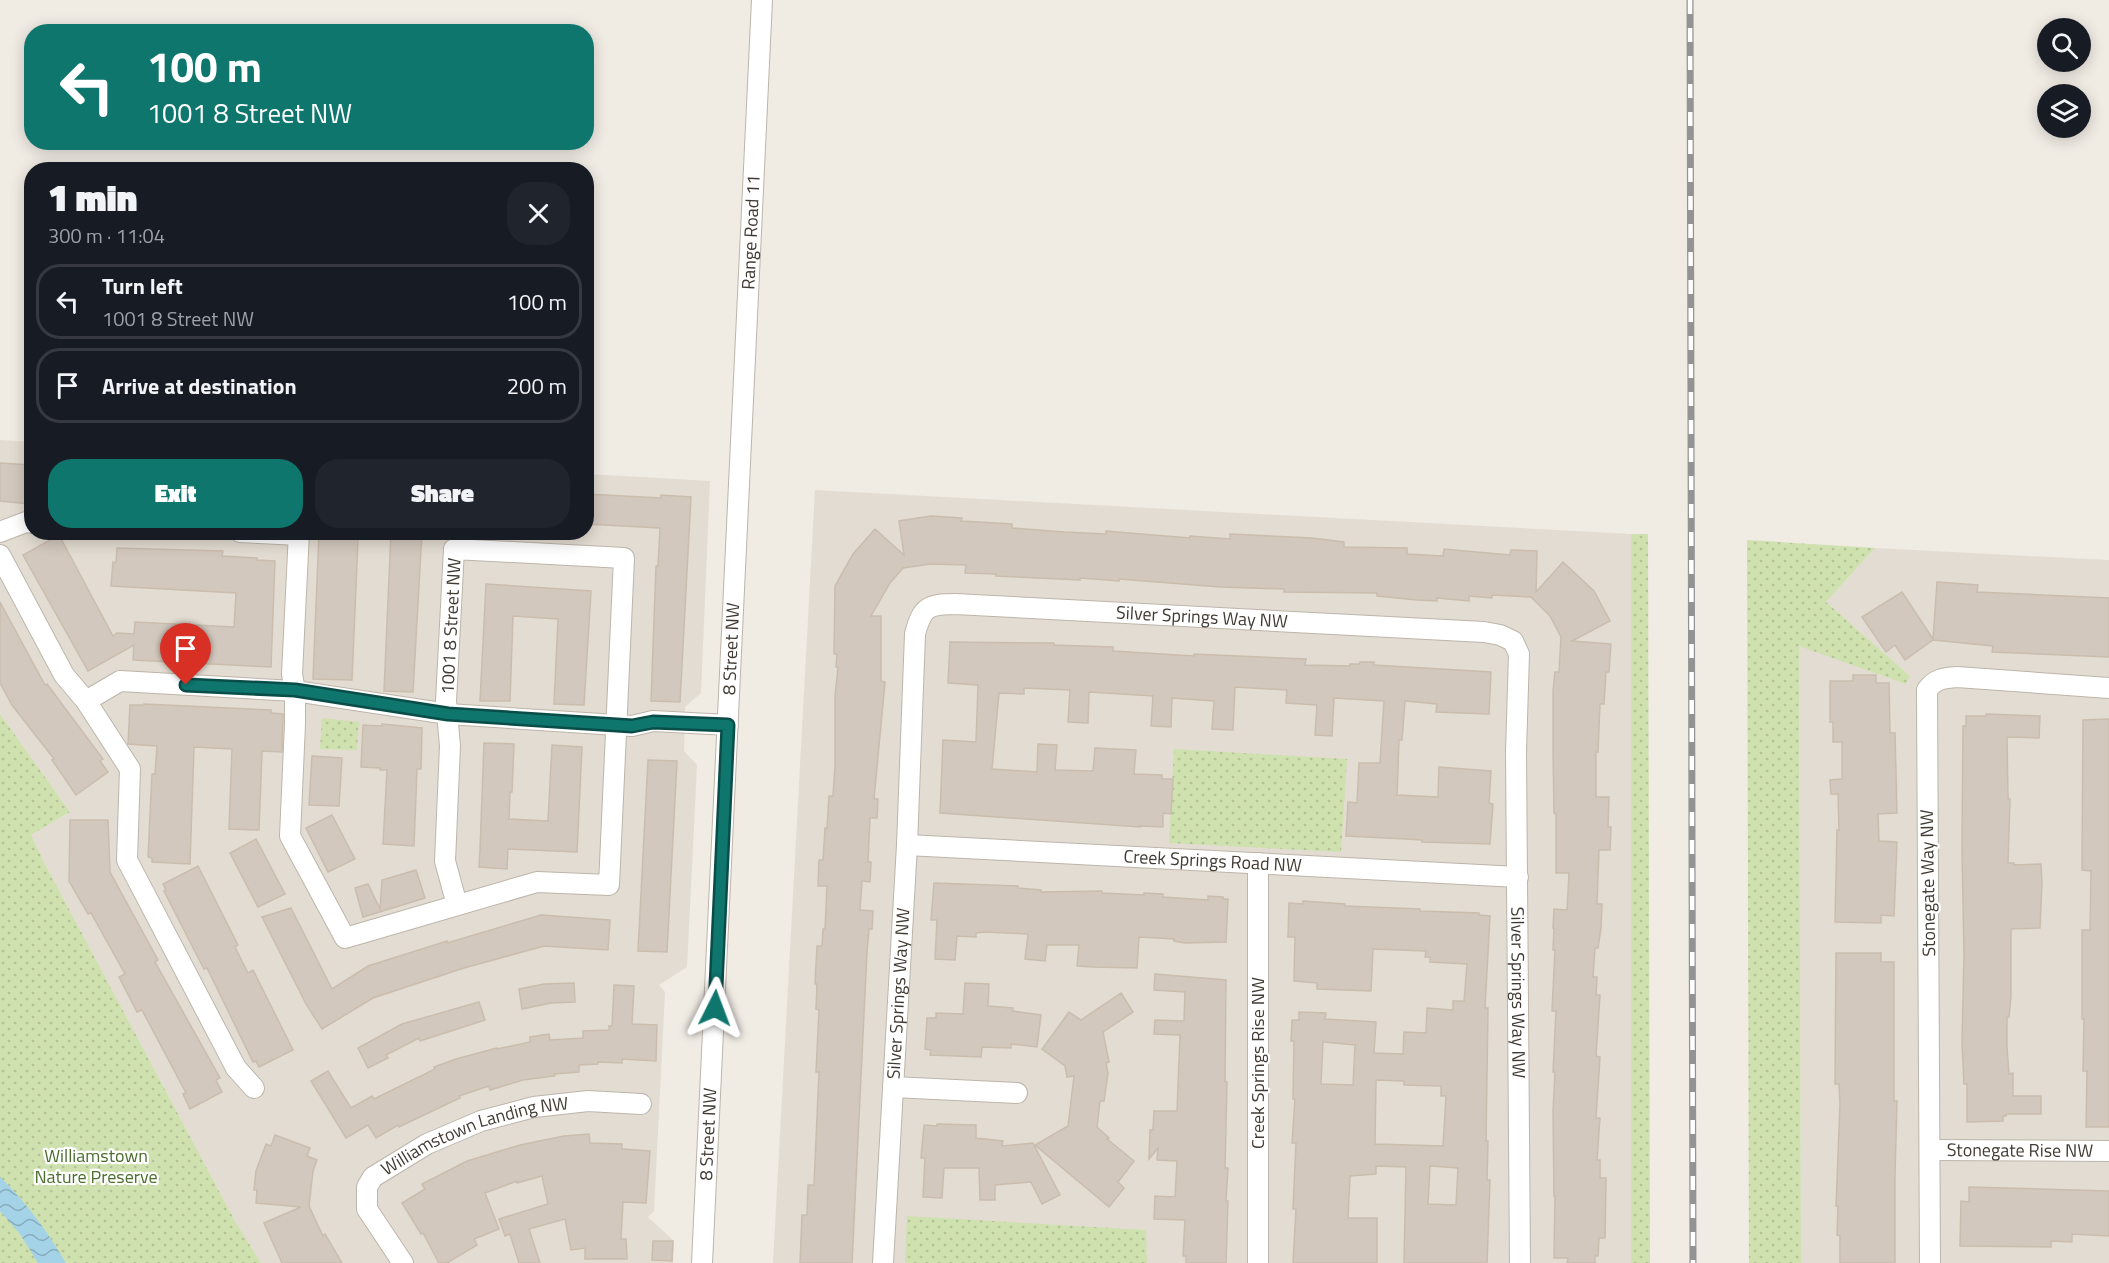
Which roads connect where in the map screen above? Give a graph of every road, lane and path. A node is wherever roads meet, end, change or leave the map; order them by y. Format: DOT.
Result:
graph roads {
  1 [pos="762,0"];
  2 [pos="740,465"];
  3 [pos="24,523"];
  4 [pos="0,532"];
  5 [pos="299,540"];
  6 [pos="0,555"];
  7 [pos="2109,688"];
  8 [pos="295,690"];
  9 [pos="86,701"];
  10 [pos="448,714"];
  11 [pos="625,725"];
  12 [pos="728,731"];
  13 [pos="907,845"];
  14 [pos="1258,863"];
  15 [pos="1518,877"];
  16 [pos="457,905"];
  17 [pos="893,1087"];
  18 [pos="254,1088"];
  19 [pos="1017,1093"];
  20 [pos="641,1104"];
  21 [pos="1930,1150"];
  22 [pos="2109,1151"];
  23 [pos="403,1263"];
  24 [pos="702,1263"];
  25 [pos="883,1263"];
  26 [pos="1258,1263"];
  27 [pos="1520,1263"];
  28 [pos="1930,1263"];
  1 -- 2 [label="street, Range Road 11"];
  2 -- 12 [label="street, 8 Street NW"];
  3 -- 4 [label="street"];
  5 -- 8 [label="street, 1001 8 Street NW"];
  6 -- 9 [label="street"];
  7 -- 21 [label="street, Stonegate Way NW"];
  8 -- 9 [label="street, 1001 8 Street NW"];
  8 -- 10 [label="street, 1001 8 Street NW"];
  8 -- 16 [label="street, 1001 8 Street NW"];
  9 -- 18 [label="street"];
  10 -- 11 [label="street, 1001 8 Street NW"];
  10 -- 11 [label="street, 1001 8 Street NW"];
  10 -- 16 [label="street, 1001 8 Street NW"];
  11 -- 12 [label="street, 1001 8 Street NW"];
  11 -- 16 [label="street, 1001 8 Street NW"];
  12 -- 24 [label="street, 8 Street NW"];
  13 -- 14 [label="street, Creek Springs Road NW"];
  13 -- 15 [label="street, Silver Springs Way NW"];
  13 -- 17 [label="street, Silver Springs Way NW"];
  14 -- 15 [label="street, Creek Springs Road NW"];
  14 -- 26 [label="street, Creek Springs Rise NW"];
  15 -- 27 [label="street, Silver Springs Way NW"];
  17 -- 19 [label="street"];
  17 -- 25 [label="street, Silver Springs Way NW"];
  20 -- 23 [label="street, Williamstown Landing NW"];
  21 -- 22 [label="street, Stonegate Rise NW"];
  21 -- 28 [label="street, Stonegate Way NW"];
}
